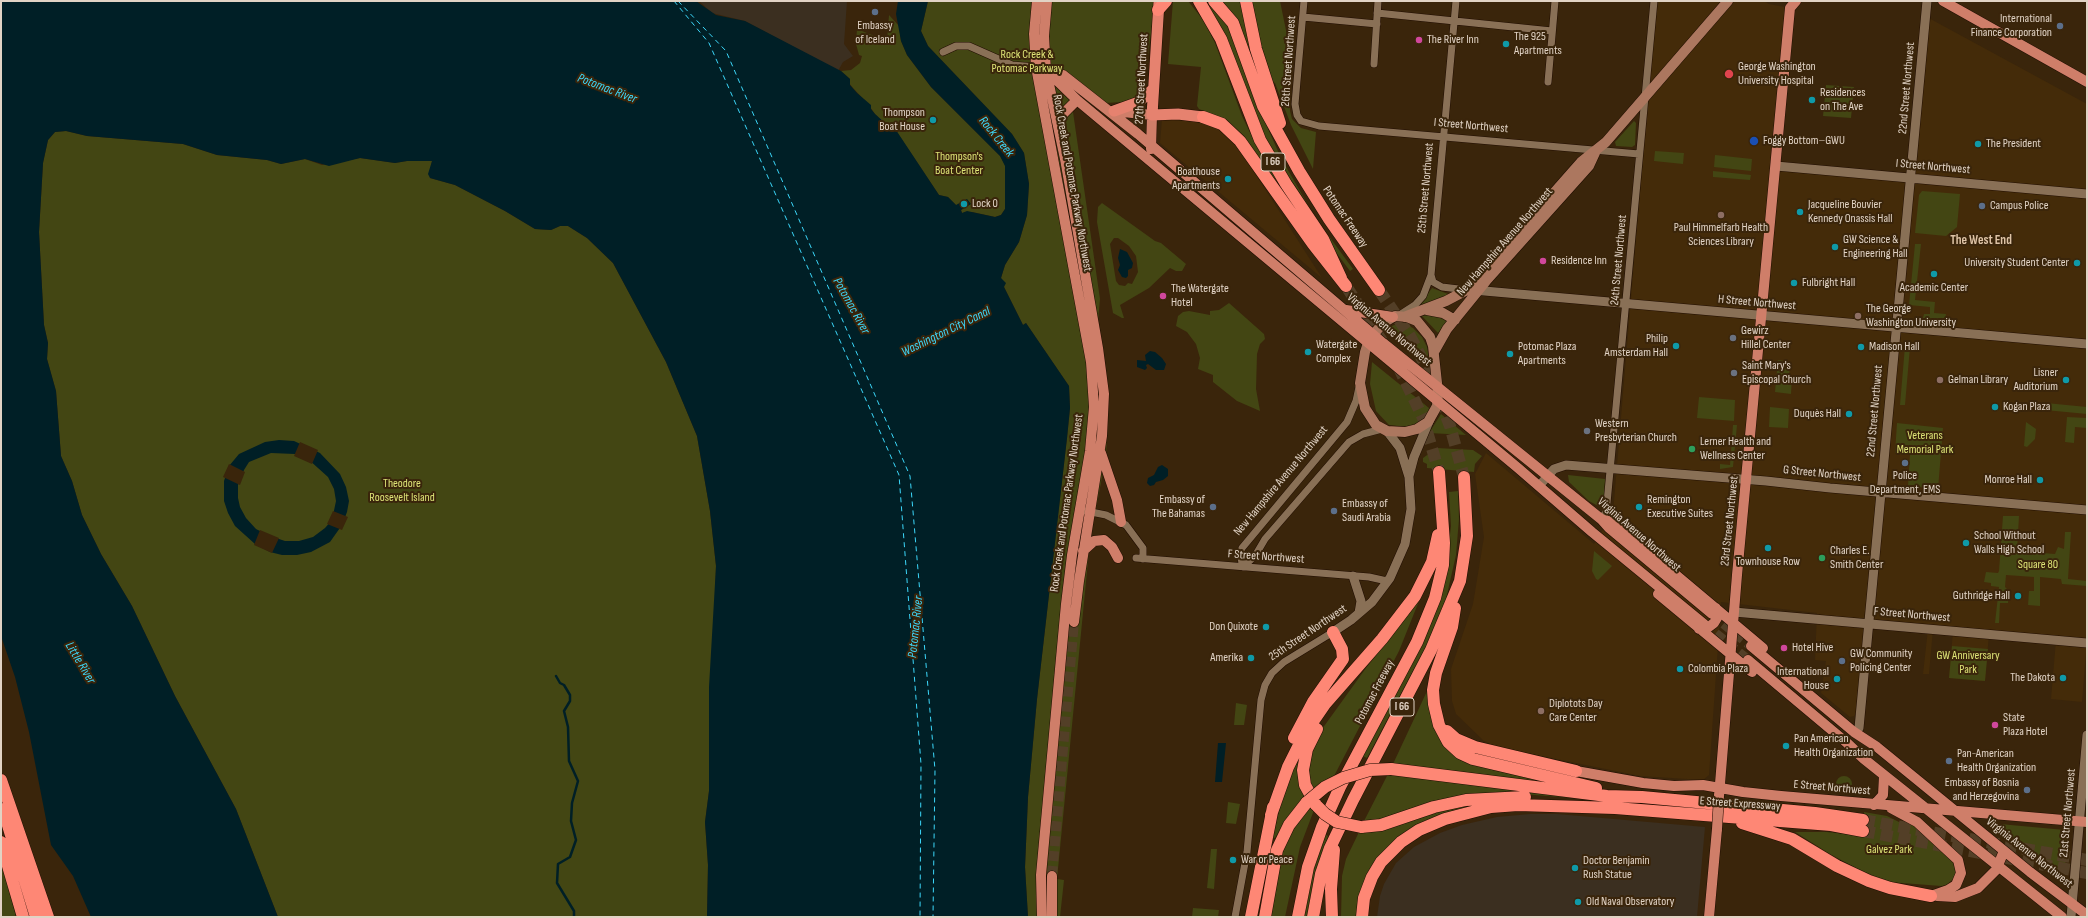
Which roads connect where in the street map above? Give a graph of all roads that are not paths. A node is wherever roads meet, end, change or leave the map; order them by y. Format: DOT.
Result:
graph roads {
  1 [pos="1037,1"];
  2 [pos="1047,1"];
  3 [pos="1199,1"];
  4 [pos="1214,1"];
  5 [pos="1246,1"];
  6 [pos="1304,1"];
  7 [pos="1378,1"];
  8 [pos="1456,1"];
  9 [pos="1556,1"];
  10 [pos="1654,1"];
  11 [pos="1728,1"];
  12 [pos="1927,1"];
  13 [pos="1943,1"];
  14 [pos="1791,3"];
  15 [pos="1161,4"];
  16 [pos="1378,13"];
  17 [pos="1303,17"];
  18 [pos="1454,20"];
  19 [pos="1377,24"];
  20 [pos="1552,31"];
  21 [pos="943,52"];
  22 [pos="1374,64"];
  23 [pos="1036,67"];
  24 [pos="1046,70"];
  25 [pos="1548,82"];
  26 [pos="2087,82"];
  27 [pos="1153,89"];
  28 [pos="1645,97"];
  29 [pos="1077,100"];
  30 [pos="1090,110"];
  31 [pos="1112,111"];
  32 [pos="1178,114"];
  33 [pos="1152,115"];
  34 [pos="1203,117"];
  35 [pos="1301,121"];
  36 [pos="1058,125"];
  37 [pos="1443,136"];
  38 [pos="1151,145"];
  39 [pos="1597,150"];
  40 [pos="1640,154"];
  41 [pos="1291,156"];
  42 [pos="1150,159"];
  43 [pos="1776,166"];
  44 [pos="1910,178"];
  45 [pos="2087,194"];
  46 [pos="1535,220"];
  47 [pos="1431,275"];
  48 [pos="1379,290"];
  49 [pos="1467,290"];
  50 [pos="1479,291"];
  51 [pos="1626,304"];
  52 [pos="1345,310"];
  53 [pos="1426,310"];
  54 [pos="1762,315"];
  55 [pos="1398,317"];
  56 [pos="1455,320"];
  57 [pos="1896,327"];
  58 [pos="1371,338"];
  59 [pos="2087,344"];
  60 [pos="1434,352"];
  61 [pos="1360,383"];
  62 [pos="1437,386"];
  63 [pos="1438,401"];
  64 [pos="1430,418"];
  65 [pos="1384,430"];
  66 [pos="1100,450"];
  67 [pos="1610,469"];
  68 [pos="1439,472"];
  69 [pos="1547,476"];
  70 [pos="1409,477"];
  71 [pos="1464,477"];
  72 [pos="1747,480"];
  73 [pos="1538,486"];
  74 [pos="1880,492"];
  75 [pos="2087,510"];
  76 [pos="1085,511"];
  77 [pos="1442,511"];
  78 [pos="1601,519"];
  79 [pos="1122,522"];
  80 [pos="1083,551"];
  81 [pos="1118,558"];
  82 [pos="1243,567"];
  83 [pos="1353,576"];
  84 [pos="1460,581"];
  85 [pos="1387,582"];
  86 [pos="1714,611"];
  87 [pos="1734,612"];
  88 [pos="1359,613"];
  89 [pos="1074,622"];
  90 [pos="1733,623"];
  91 [pos="1868,623"];
  92 [pos="1702,626"];
  93 [pos="1333,632"];
  94 [pos="1382,639"];
  95 [pos="2087,643"];
  96 [pos="1751,646"];
  97 [pos="1731,654"];
  98 [pos="1748,660"];
  99 [pos="1436,713"];
  100 [pos="1859,728"];
  101 [pos="2087,734"];
  102 [pos="1871,743"];
  103 [pos="1864,760"];
  104 [pos="1576,771"];
  105 [pos="1884,776"];
  106 [pos="1,780"];
  107 [pos="1719,792"];
  108 [pos="1642,797"];
  109 [pos="1,803"];
  110 [pos="1311,803"];
  111 [pos="1874,805"];
  112 [pos="1888,806"];
  113 [pos="1615,808"];
  114 [pos="1925,809"];
  115 [pos="1956,811"];
  116 [pos="1271,815"];
  117 [pos="1724,817"];
  118 [pos="2083,822"];
  119 [pos="1338,832"];
  120 [pos="1,842"];
  121 [pos="2004,851"];
  122 [pos="1998,866"];
  123 [pos="1376,869"];
  124 [pos="1052,876"];
  125 [pos="1931,896"];
  126 [pos="2072,902"];
  127 [pos="1266,915"];
  128 [pos="2087,915"];
  129 [pos="23,917"];
  130 [pos="36,917"];
  131 [pos="48,917"];
  132 [pos="1042,917"];
  133 [pos="1052,917"];
  134 [pos="1235,917"];
  135 [pos="1251,917"];
  136 [pos="1298,917"];
  137 [pos="1313,917"];
  138 [pos="1332,917"];
  139 [pos="1362,917"];
  140 [pos="1369,917"];
  141 [pos="1709,917"];
  142 [pos="2062,917"];
  143 [pos="2071,917"];
  1 -- 23 [label="main road, Rock Creek and Potomac Parkway Northwest"];
  2 -- 24 [label="main road, Rock Creek and Potomac Parkway Northwest"];
  3 -- 34 [label="highway, I 66"];
  4 -- 41 [label="highway"];
  5 -- 41 [label="highway, I 66"];
  6 -- 17 [label="street, 26th Street Northwest"];
  7 -- 16 [label="street"];
  8 -- 18 [label="street, 25th Street Northwest"];
  9 -- 20 [label="street"];
  10 -- 28 [label="street, 24th Street Northwest"];
  11 -- 28 [label="main road, New Hampshire Avenue Northwest"];
  12 -- 44 [label="street, 22nd Street Northwest"];
  13 -- 26 [label="main road"];
  14 -- 43 [label="main road, 23rd Street Northwest"];
  15 -- 27 [label="highway, 27th Street Northwest"];
  16 -- 18 [label="street"];
  16 -- 19 [label="street"];
  17 -- 19 [label="street"];
  17 -- 35 [label="street, 26th Street Northwest"];
  18 -- 20 [label="street"];
  18 -- 37 [label="street, 25th Street Northwest"];
  19 -- 22 [label="street"];
  20 -- 25 [label="street"];
  21 -- 23 [label="street, Virginia Avenue Northwest"];
  23 -- 24 [label="main road, Virginia Avenue Northwest"];
  23 -- 76 [label="main road, Rock Creek and Potomac Parkway Northwest"];
  24 -- 29 [label="main road, Virginia Avenue Northwest"];
  24 -- 31 [label="main road, Virginia Avenue Northwest"];
  24 -- 36 [label="main road, Rock Creek and Potomac Parkway Northwest"];
  27 -- 31 [label="highway"];
  27 -- 32 [label="highway"];
  27 -- 33 [label="highway, 27th Street Northwest"];
  28 -- 39 [label="main road, New Hampshire Avenue Northwest"];
  28 -- 40 [label="street, 24th Street Northwest"];
  29 -- 30 [label="main road, Virginia Avenue Northwest"];
  29 -- 36 [label="main road"];
  30 -- 31 [label="main road"];
  30 -- 42 [label="main road, Virginia Avenue Northwest"];
  31 -- 33 [label="main road"];
  31 -- 38 [label="main road, Virginia Avenue Northwest"];
  32 -- 33 [label="highway"];
  32 -- 34 [label="highway"];
  33 -- 38 [label="main road, 27th Street Northwest"];
  35 -- 37 [label="street, I Street Northwest"];
  36 -- 66 [label="main road, Rock Creek and Potomac Parkway Northwest"];
  37 -- 39 [label="street, I Street Northwest"];
  37 -- 47 [label="street, 25th Street Northwest"];
  38 -- 42 [label="main road, 27th Street Northwest"];
  38 -- 52 [label="main road, Virginia Avenue Northwest"];
  39 -- 40 [label="street, I Street Northwest"];
  39 -- 46 [label="main road, New Hampshire Avenue Northwest"];
  40 -- 51 [label="street, 24th Street Northwest"];
  41 -- 48 [label="highway, Potomac Freeway / I 66"];
  42 -- 58 [label="main road, Virginia Avenue Northwest"];
  43 -- 44 [label="street, I Street Northwest"];
  43 -- 54 [label="main road, 23rd Street Northwest"];
  44 -- 45 [label="street, I Street Northwest"];
  44 -- 57 [label="street, 22nd Street Northwest"];
  46 -- 49 [label="main road, New Hampshire Avenue Northwest"];
  46 -- 50 [label="main road, New Hampshire Avenue Northwest"];
  47 -- 49 [label="street, H Street Northwest"];
  47 -- 55 [label="street, 25th Street Northwest"];
  49 -- 50 [label="street, H Street Northwest"];
  49 -- 53 [label="main road, New Hampshire Avenue Northwest"];
  50 -- 51 [label="street, H Street Northwest"];
  50 -- 56 [label="main road, New Hampshire Avenue Northwest"];
  51 -- 54 [label="street, H Street Northwest"];
  51 -- 67 [label="street, 24th Street Northwest"];
  52 -- 55 [label="main road"];
  52 -- 58 [label="main road, Virginia Avenue Northwest"];
  53 -- 55 [label="main road, New Hampshire Avenue Northwest"];
  53 -- 56 [label="main road"];
  54 -- 57 [label="street, H Street Northwest"];
  54 -- 72 [label="main road, 23rd Street Northwest"];
  55 -- 58 [label="main road"];
  55 -- 60 [label="main road"];
  56 -- 60 [label="main road, New Hampshire Avenue Northwest"];
  57 -- 59 [label="street, H Street Northwest"];
  57 -- 74 [label="street, 22nd Street Northwest"];
  58 -- 61 [label="main road"];
  58 -- 62 [label="main road, Virginia Avenue Northwest"];
  58 -- 63 [label="main road, Virginia Avenue Northwest"];
  60 -- 62 [label="main road"];
  61 -- 65 [label="main road"];
  61 -- 82 [label="street, New Hampshire Avenue Northwest"];
  62 -- 63 [label="main road"];
  62 -- 69 [label="main road, Virginia Avenue Northwest"];
  63 -- 64 [label="main road"];
  63 -- 73 [label="main road, Virginia Avenue Northwest"];
  64 -- 65 [label="main road"];
  64 -- 70 [label="street, 25th Street Northwest"];
  65 -- 70 [label="street, 25th Street Northwest"];
  65 -- 82 [label="street, New Hampshire Avenue Northwest"];
  66 -- 76 [label="main road, Rock Creek and Potomac Parkway Northwest"];
  66 -- 79 [label="main road"];
  67 -- 69 [label="street, G Street Northwest"];
  67 -- 72 [label="street, G Street Northwest"];
  67 -- 78 [label="street, 24th Street Northwest"];
  68 -- 77 [label="highway, Potomac Freeway"];
  69 -- 73 [label="street, G Street Northwest"];
  69 -- 78 [label="main road, Virginia Avenue Northwest"];
  70 -- 85 [label="street, 25th Street Northwest"];
  71 -- 84 [label="highway, I 66"];
  72 -- 74 [label="street, G Street Northwest"];
  72 -- 87 [label="main road, 23rd Street Northwest"];
  73 -- 92 [label="main road, Virginia Avenue Northwest"];
  74 -- 75 [label="street, G Street Northwest"];
  74 -- 91 [label="street, 22nd Street Northwest"];
  76 -- 79 [label="street, F Street Northwest"];
  76 -- 80 [label="main road, Rock Creek and Potomac Parkway Northwest"];
  76 -- 132 [label="main road, Rock Creek and Potomac Parkway Northwest"];
  77 -- 94 [label="highway"];
  77 -- 136 [label="highway, Potomac Freeway"];
  78 -- 86 [label="main road, Virginia Avenue Northwest"];
  79 -- 82 [label="street, F Street Northwest"];
  80 -- 81 [label="main road"];
  80 -- 89 [label="main road, Rock Creek and Potomac Parkway Northwest"];
  82 -- 83 [label="street, F Street Northwest"];
  83 -- 85 [label="street, F Street Northwest"];
  83 -- 88 [label="street"];
  84 -- 99 [label="highway"];
  84 -- 119 [label="highway, I 66"];
  85 -- 88 [label="street, 25th Street Northwest"];
  86 -- 90 [label="main road, Virginia Avenue Northwest"];
  86 -- 92 [label="main road"];
  87 -- 90 [label="main road, 23rd Street Northwest"];
  87 -- 91 [label="street, F Street Northwest"];
  88 -- 93 [label="street, 25th Street Northwest"];
  90 -- 97 [label="main road, 23rd Street Northwest"];
  90 -- 100 [label="main road, Virginia Avenue Northwest"];
  91 -- 95 [label="street, F Street Northwest"];
  91 -- 100 [label="street, 22nd Street Northwest"];
  92 -- 97 [label="main road, Virginia Avenue Northwest"];
  93 -- 116 [label="highway"];
  93 -- 134 [label="street, 25th Street Northwest"];
  94 -- 110 [label="highway"];
  94 -- 116 [label="highway"];
  96 -- 102 [label="main road, Virginia Avenue Northwest"];
  97 -- 103 [label="main road, Virginia Avenue Northwest"];
  97 -- 107 [label="main road, 23rd Street Northwest"];
  98 -- 103 [label="main road"];
  99 -- 104 [label="highway"];
  99 -- 108 [label="highway"];
  100 -- 102 [label="main road, Virginia Avenue Northwest"];
  101 -- 118 [label="street, 21st Street Northwest"];
  102 -- 115 [label="main road, Virginia Avenue Northwest"];
  103 -- 105 [label="main road"];
  104 -- 107 [label="main road, E Street Northwest"];
  105 -- 111 [label="main road"];
  105 -- 114 [label="main road"];
  106 -- 131 [label="highway"];
  107 -- 111 [label="main road, E Street Northwest"];
  107 -- 141 [label="main road, 23rd Street Northwest, bridge"];
  108 -- 110 [label="highway, bridge"];
  108 -- 117 [label="highway, E Street Expressway"];
  109 -- 130 [label="highway"];
  110 -- 113 [label="highway, bridge"];
  110 -- 127 [label="highway"];
  111 -- 112 [label="main road, E Street Northwest"];
  112 -- 114 [label="main road, E Street Northwest"];
  112 -- 125 [label="main road"];
  113 -- 117 [label="highway, E Street Expressway"];
  113 -- 123 [label="highway"];
  114 -- 115 [label="main road, E Street Northwest"];
  114 -- 122 [label="main road"];
  115 -- 118 [label="main road, E Street Northwest"];
  115 -- 121 [label="main road, Virginia Avenue Northwest"];
  116 -- 135 [label="highway"];
  117 -- 125 [label="highway"];
  118 -- 126 [label="street, 21st Street Northwest"];
  119 -- 137 [label="highway"];
  119 -- 138 [label="highway, I 66"];
  120 -- 129 [label="highway"];
  121 -- 122 [label="main road"];
  121 -- 126 [label="main road, Virginia Avenue Northwest"];
  122 -- 125 [label="main road"];
  122 -- 142 [label="main road"];
  123 -- 139 [label="highway"];
  123 -- 140 [label="highway"];
  124 -- 133 [label="main road"];
  126 -- 128 [label="main road, Virginia Avenue Northwest"];
  126 -- 143 [label="street, 21st Street Northwest"];
}
